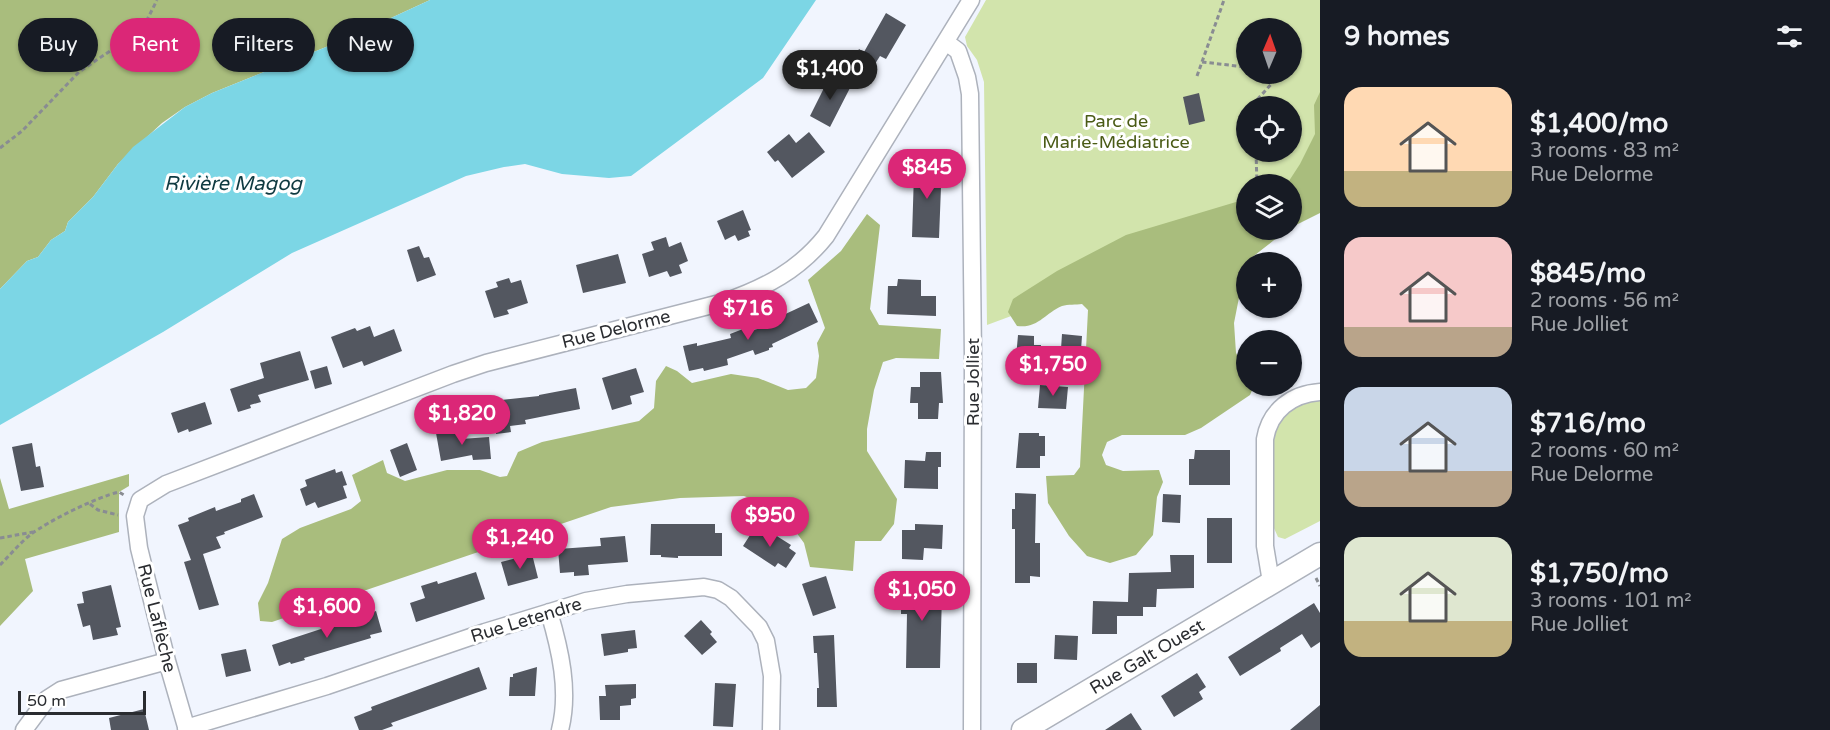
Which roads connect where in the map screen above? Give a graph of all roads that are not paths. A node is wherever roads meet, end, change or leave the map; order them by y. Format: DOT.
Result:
graph roads {
  1 [pos="971,0"];
  2 [pos="946,42"];
  3 [pos="1320,392"];
  4 [pos="137,504"];
  5 [pos="1320,554"];
  6 [pos="1271,582"];
  7 [pos="549,612"];
  8 [pos="167,661"];
  9 [pos="186,729"];
  10 [pos="24,730"];
  11 [pos="560,730"];
  12 [pos="771,730"];
  13 [pos="972,730"];
  14 [pos="1023,730"];
  1 -- 2 [label="street, Rue Delorme"];
  2 -- 4 [label="street, Rue Delorme"];
  2 -- 13 [label="street, Rue Jolliet"];
  3 -- 6 [label="street"];
  4 -- 8 [label="street, Rue Laflèche"];
  5 -- 6 [label="street, Rue Galt Ouest"];
  6 -- 14 [label="street, Rue Galt Ouest"];
  7 -- 9 [label="street, Rue Letendre"];
  7 -- 11 [label="street"];
  7 -- 12 [label="street, Rue Letendre"];
  8 -- 9 [label="street, Rue Laflèche"];
  8 -- 10 [label="street"];
}
